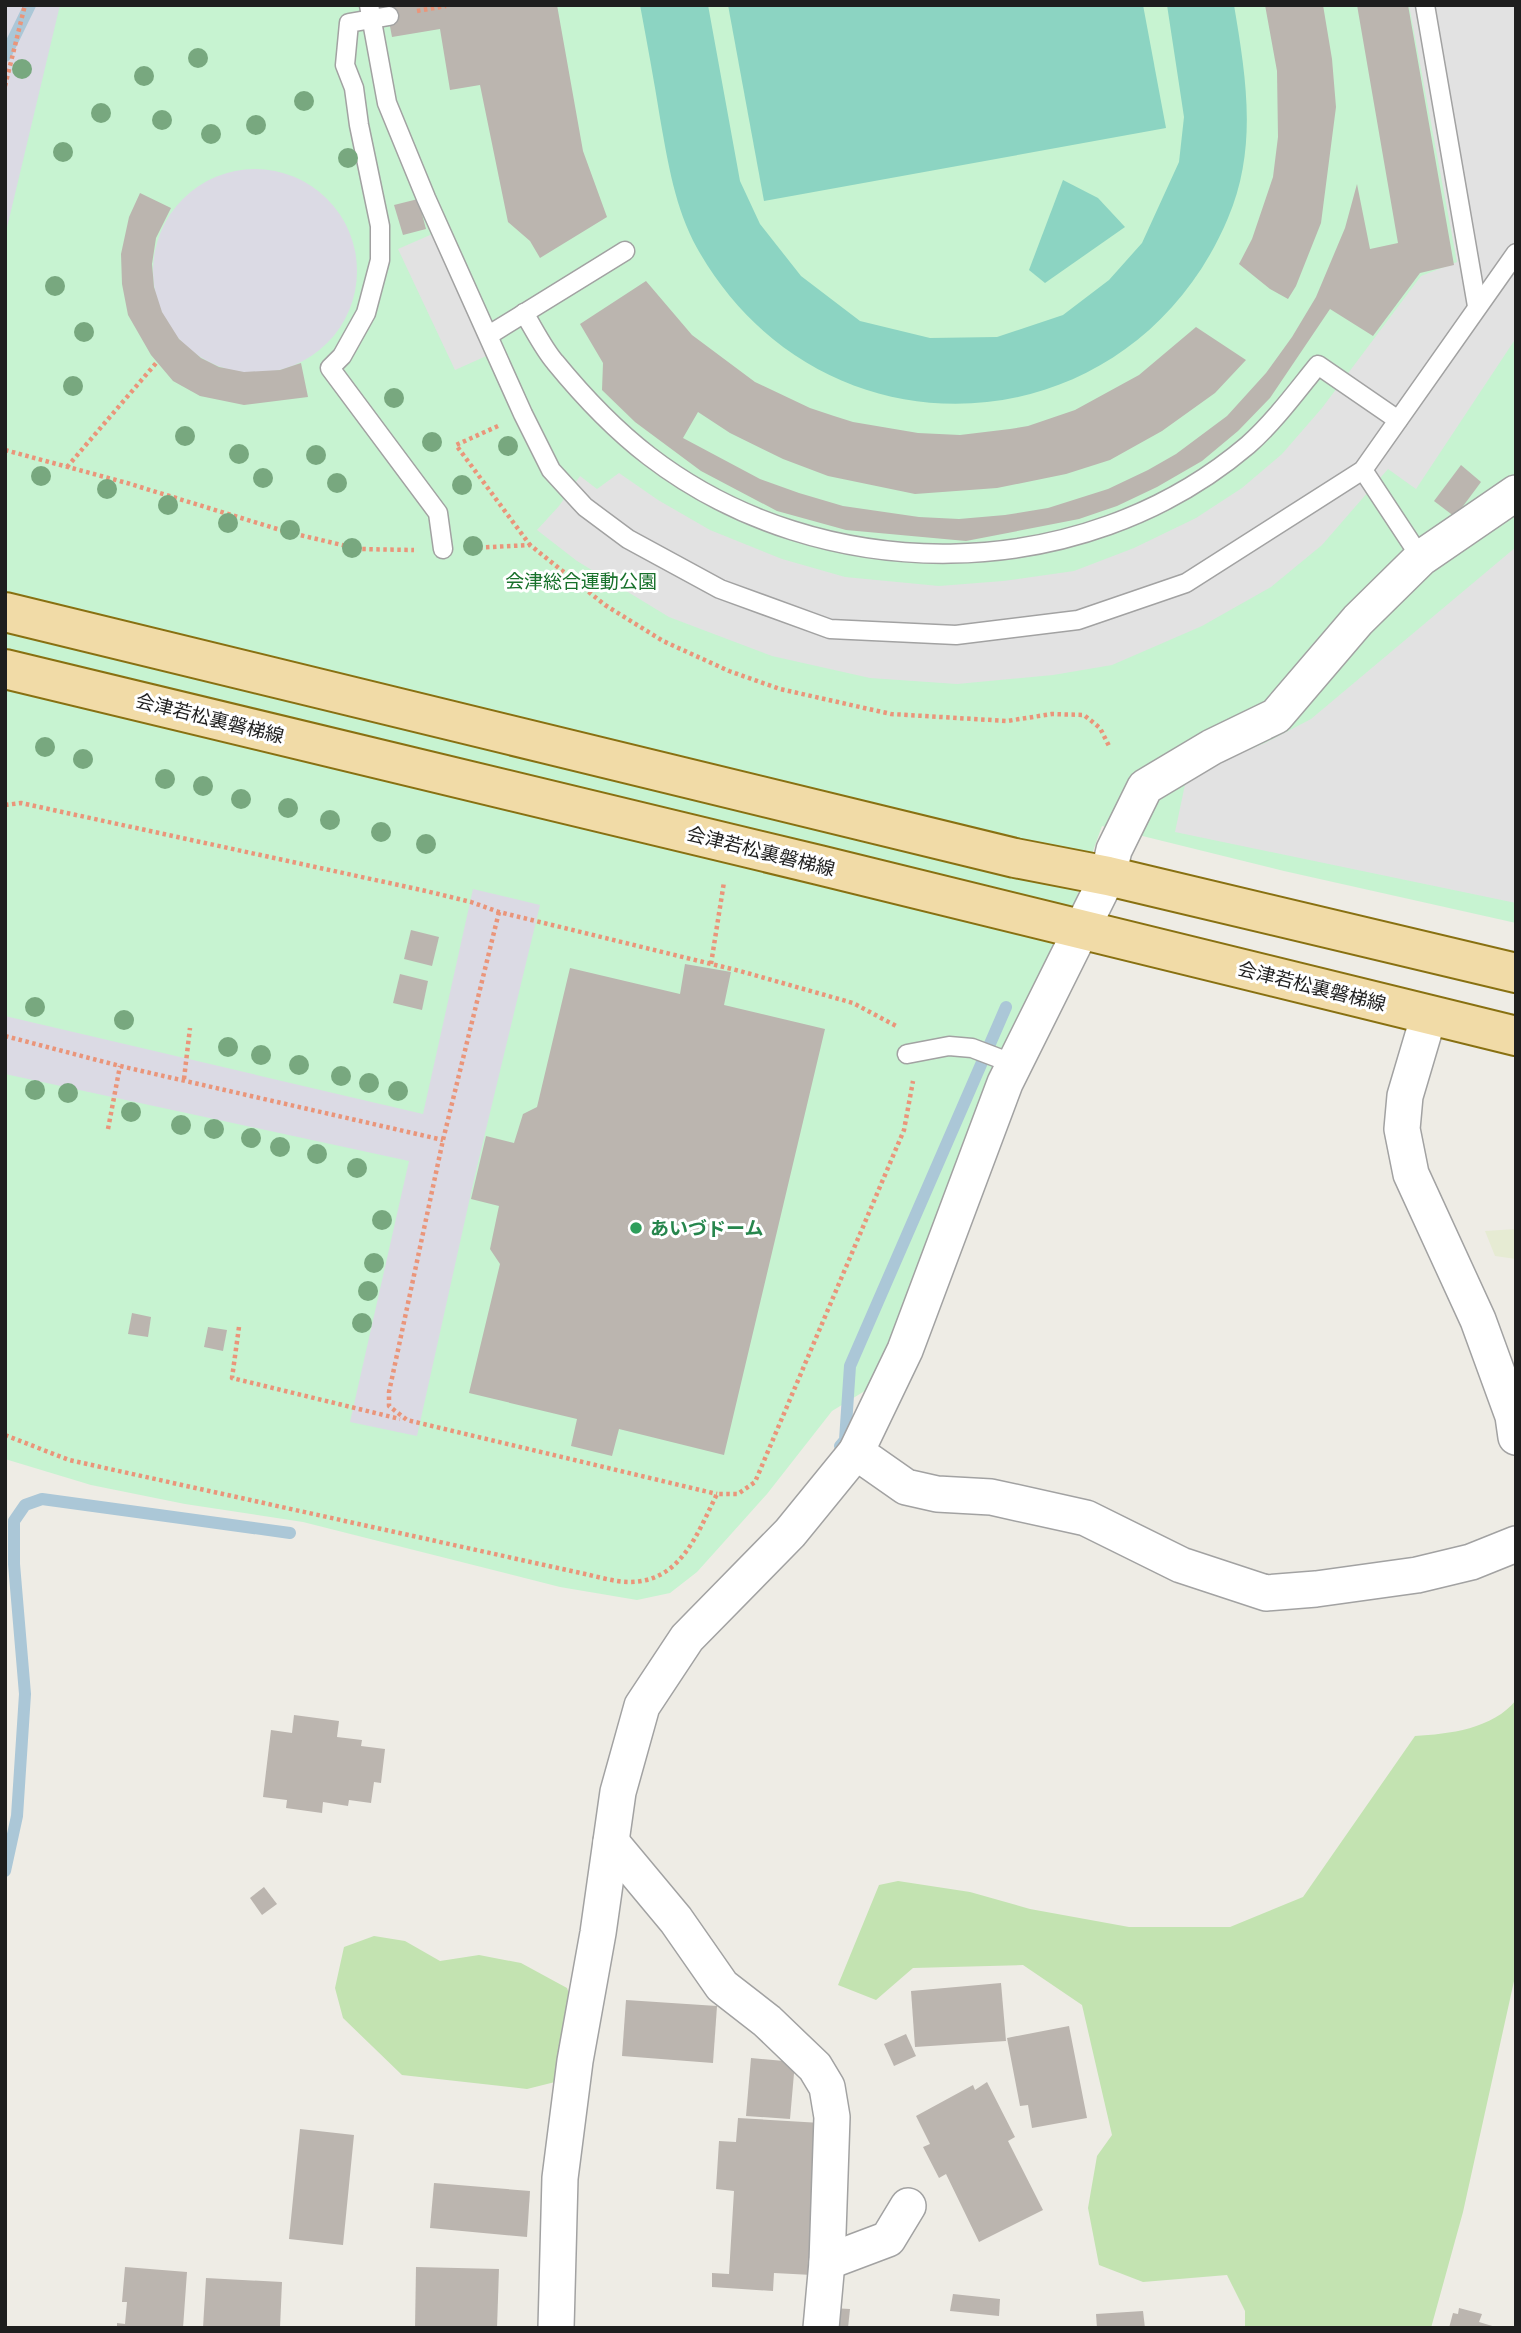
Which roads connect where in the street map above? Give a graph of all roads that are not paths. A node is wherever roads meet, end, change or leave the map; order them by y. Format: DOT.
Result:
graph roads {
  1 [pos="1425,5"];
  2 [pos="376,13"];
  3 [pos="625,251"];
  4 [pos="1516,253"];
  5 [pos="1477,306"];
  6 [pos="523,313"];
  7 [pos="489,335"];
  8 [pos="1398,420"];
  9 [pos="1363,470"];
  10 [pos="1516,493"];
  11 [pos="443,549"];
  12 [pos="1421,558"];
  13 [pos="5,612"];
  14 [pos="5,669"];
  15 [pos="1108,876"];
  16 [pos="1082,930"];
  17 [pos="1516,973"];
  18 [pos="1429,1015"];
  19 [pos="1516,1037"];
  20 [pos="906,1054"];
  21 [pos="1014,1064"];
  22 [pos="1516,1437"];
  23 [pos="856,1452"];
  24 [pos="1516,1544"];
  25 [pos="611,1842"];
  26 [pos="908,2206"];
  27 [pos="827,2262"];
  28 [pos="556,2328"];
  29 [pos="821,2328"];
  1 -- 5 [label="lane"];
  2 -- 7 [label="lane"];
  2 -- 11 [label="lane"];
  3 -- 6 [label="lane"];
  4 -- 5 [label="lane"];
  5 -- 8 [label="lane"];
  6 -- 7 [label="lane"];
  6 -- 8 [label="lane"];
  7 -- 9 [label="lane"];
  8 -- 9 [label="lane"];
  9 -- 12 [label="lane"];
  10 -- 12 [label="street"];
  12 -- 15 [label="street"];
  13 -- 15 [label="main road"];
  14 -- 16 [label="main road, 会津若松裏磐梯線"];
  15 -- 16 [label="street"];
  15 -- 17 [label="main road"];
  16 -- 18 [label="main road, 会津若松裏磐梯線"];
  16 -- 21 [label="street"];
  18 -- 19 [label="main road, 会津若松裏磐梯線"];
  18 -- 22 [label="street"];
  20 -- 21 [label="lane"];
  21 -- 23 [label="street"];
  23 -- 24 [label="street"];
  23 -- 25 [label="street"];
  25 -- 27 [label="street"];
  25 -- 28 [label="street"];
  26 -- 27 [label="street"];
  27 -- 29 [label="street"];
}
